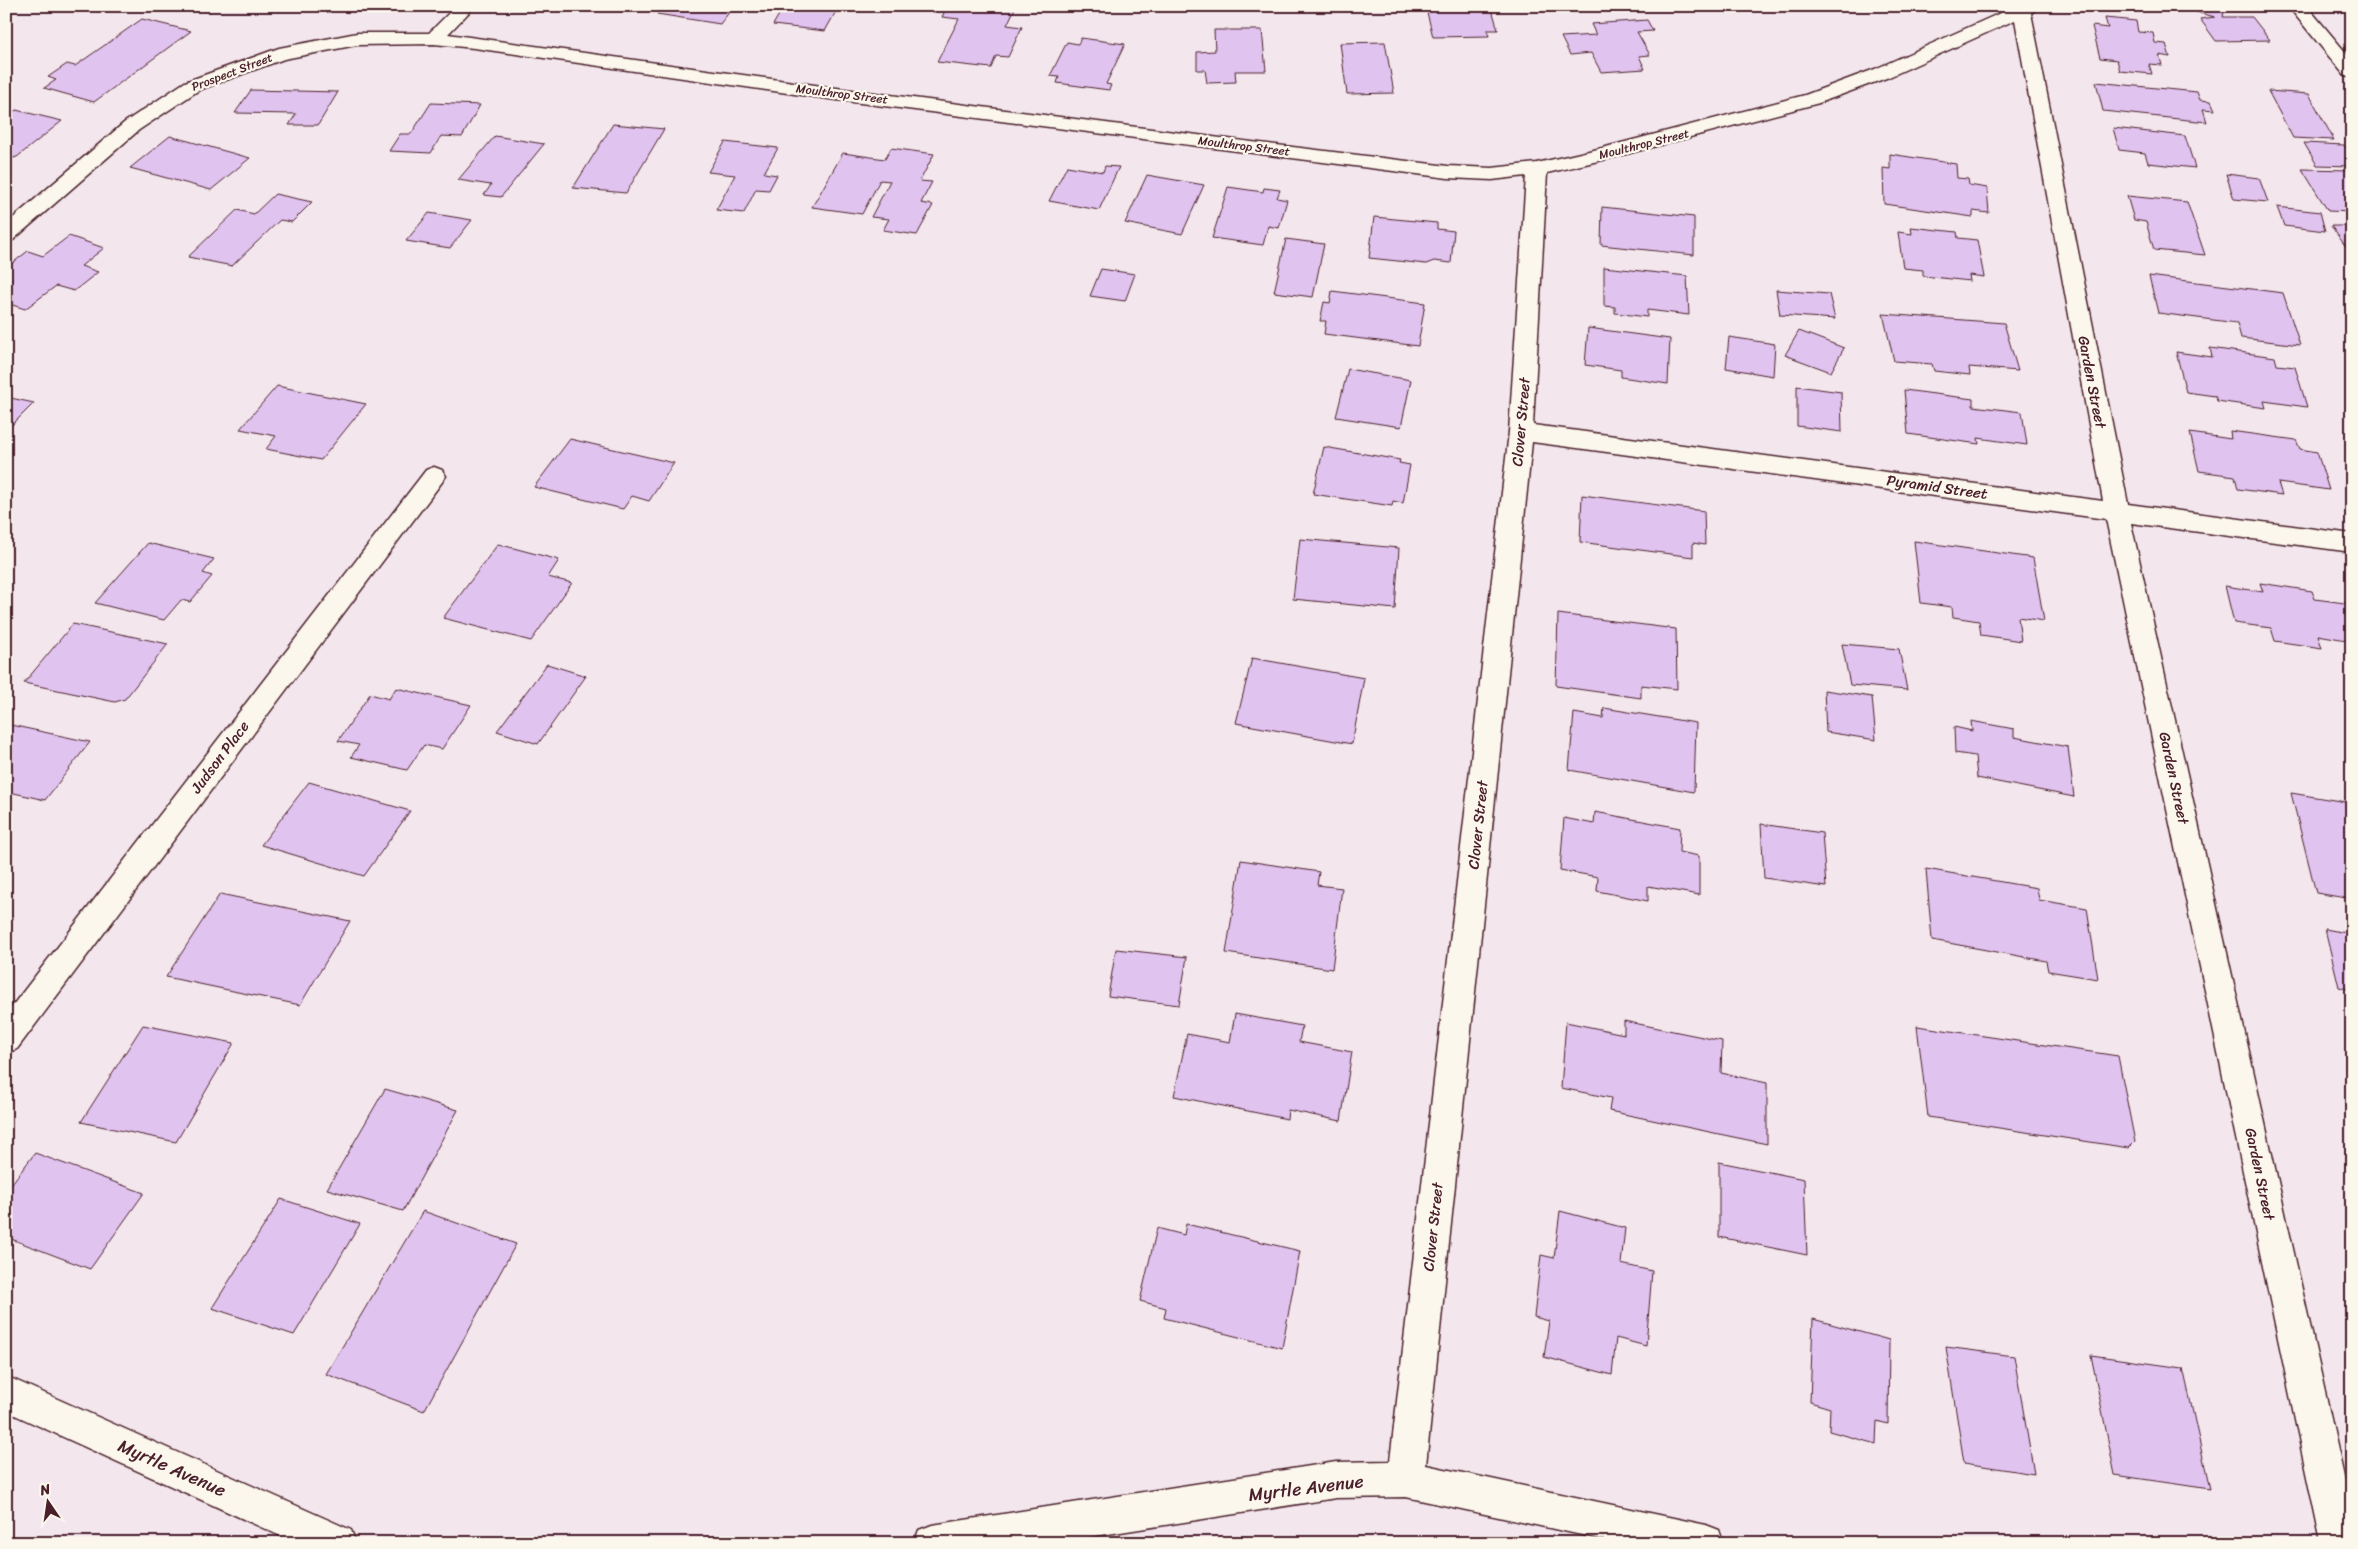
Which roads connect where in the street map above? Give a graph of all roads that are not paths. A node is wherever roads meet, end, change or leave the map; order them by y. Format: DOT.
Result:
graph roads {
  1 [pos="466,6"];
  2 [pos="2297,6"];
  3 [pos="2026,8"];
  4 [pos="434,38"];
  5 [pos="2326,42"];
  6 [pos="2352,42"];
  7 [pos="2352,72"];
  8 [pos="1537,170"];
  9 [pos="6,235"];
  10 [pos="1521,432"];
  11 [pos="434,476"];
  12 [pos="2117,512"];
  13 [pos="2352,544"];
  14 [pos="6,1039"];
  15 [pos="6,1393"];
  16 [pos="1406,1479"];
  17 [pos="338,1543"];
  18 [pos="932,1543"];
  19 [pos="1706,1543"];
  20 [pos="2340,1543"];
  1 -- 4 [label="street"];
  2 -- 5 [label="street"];
  3 -- 8 [label="street, Moulthrop Street"];
  3 -- 12 [label="street, Garden Street"];
  4 -- 8 [label="street, Moulthrop Street"];
  4 -- 9 [label="street, Prospect Street"];
  5 -- 6 [label="street"];
  5 -- 7 [label="street"];
  8 -- 10 [label="street, Clover Street"];
  10 -- 12 [label="street, Pyramid Street"];
  10 -- 16 [label="street, Clover Street"];
  11 -- 14 [label="street, Judson Place"];
  12 -- 13 [label="street, Pyramid Street"];
  12 -- 20 [label="street, Garden Street"];
  15 -- 17 [label="street, Myrtle Avenue"];
  16 -- 18 [label="street, Myrtle Avenue"];
  16 -- 19 [label="street, Myrtle Avenue"];
}
